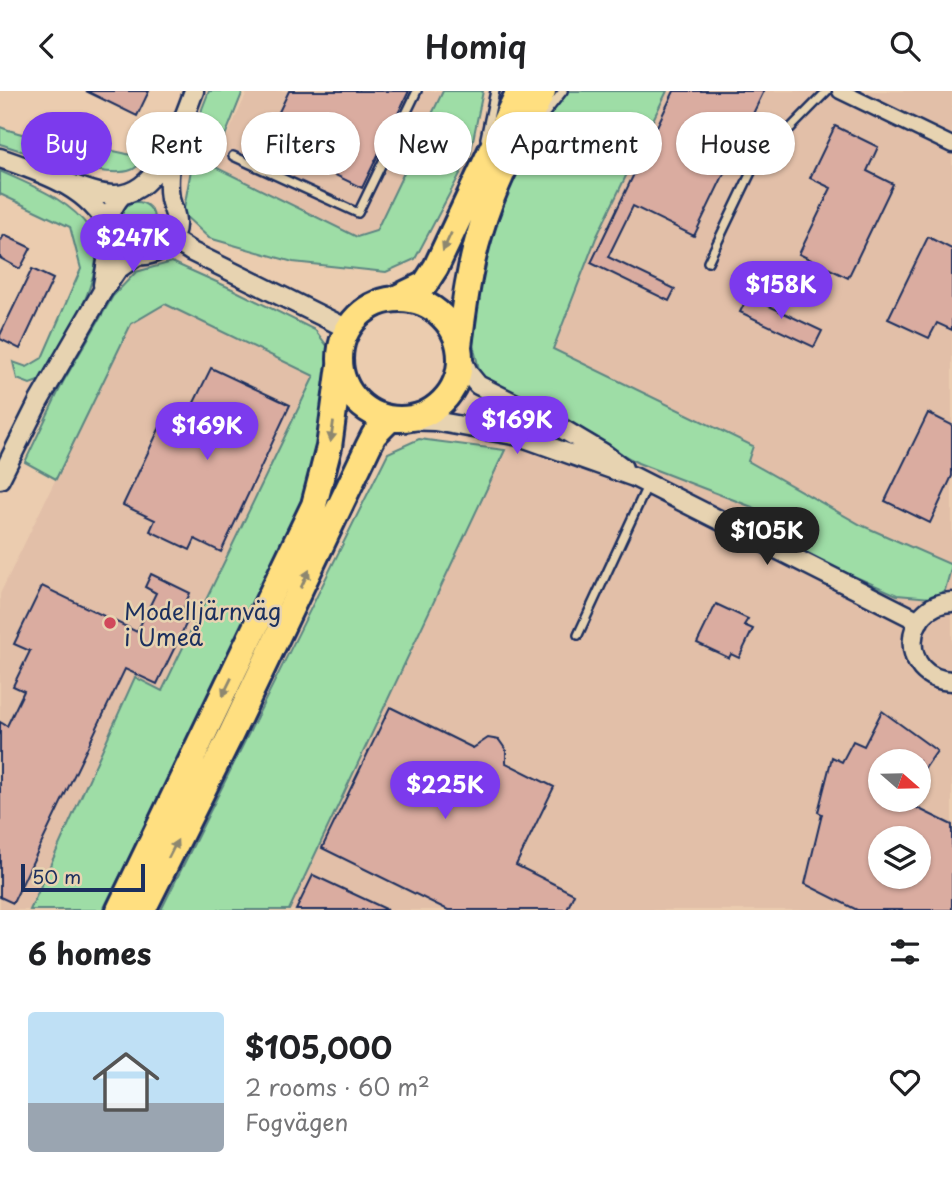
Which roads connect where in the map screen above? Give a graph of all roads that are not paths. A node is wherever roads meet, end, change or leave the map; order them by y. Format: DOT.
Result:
graph roads {
  1 [pos="194,91"];
  2 [pos="417,91"];
  3 [pos="495,91"];
  4 [pos="519,91"];
  5 [pos="542,91"];
  6 [pos="563,91"];
  7 [pos="827,91"];
  8 [pos="840,91"];
  9 [pos="186,112"];
  10 [pos="952,145"];
  11 [pos="233,156"];
  12 [pos="0,158"];
  13 [pos="154,175"];
  14 [pos="169,175"];
  15 [pos="57,179"];
  16 [pos="486,184"];
  17 [pos="129,192"];
  18 [pos="171,202"];
  19 [pos="111,234"];
  20 [pos="172,239"];
  21 [pos="138,255"];
  22 [pos="708,262"];
  23 [pos="102,292"];
  24 [pos="394,299"];
  25 [pos="348,329"];
  26 [pos="460,351"];
  27 [pos="340,365"];
  28 [pos="396,419"];
  29 [pos="0,479"];
  30 [pos="641,480"];
  31 [pos="951,601"];
  32 [pos="919,621"];
  33 [pos="578,635"];
  34 [pos="952,681"];
  35 [pos="119,910"];
  36 [pos="143,910"];
  1 -- 9 [label="street"];
  2 -- 11 [label="lane"];
  3 -- 16 [label="lane"];
  4 -- 16 [label="highway"];
  5 -- 16 [label="highway"];
  6 -- 16 [label="lane"];
  7 -- 22 [label="lane"];
  8 -- 10 [label="street"];
  12 -- 15 [label="street"];
  13 -- 17 [label="street"];
  14 -- 18 [label="street"];
  15 -- 17 [label="street"];
  15 -- 19 [label="street"];
  16 -- 24 [label="highway, one-way"];
  16 -- 26 [label="highway"];
  17 -- 18 [label="street"];
  17 -- 19 [label="street"];
  18 -- 20 [label="street"];
  19 -- 21 [label="street"];
  19 -- 23 [label="street"];
  20 -- 21 [label="street"];
  20 -- 25 [label="street"];
  21 -- 23 [label="street"];
  23 -- 29 [label="street"];
  24 -- 25 [label="highway"];
  24 -- 26 [label="highway"];
  25 -- 27 [label="highway"];
  26 -- 28 [label="highway"];
  26 -- 30 [label="street"];
  27 -- 28 [label="highway"];
  27 -- 35 [label="highway, one-way"];
  28 -- 30 [label="street"];
  36 -- 28 [label="highway, one-way"];
  30 -- 32 [label="street"];
  30 -- 33 [label="lane"];
  31 -- 32 [label="street"];
  32 -- 34 [label="street"];
}
